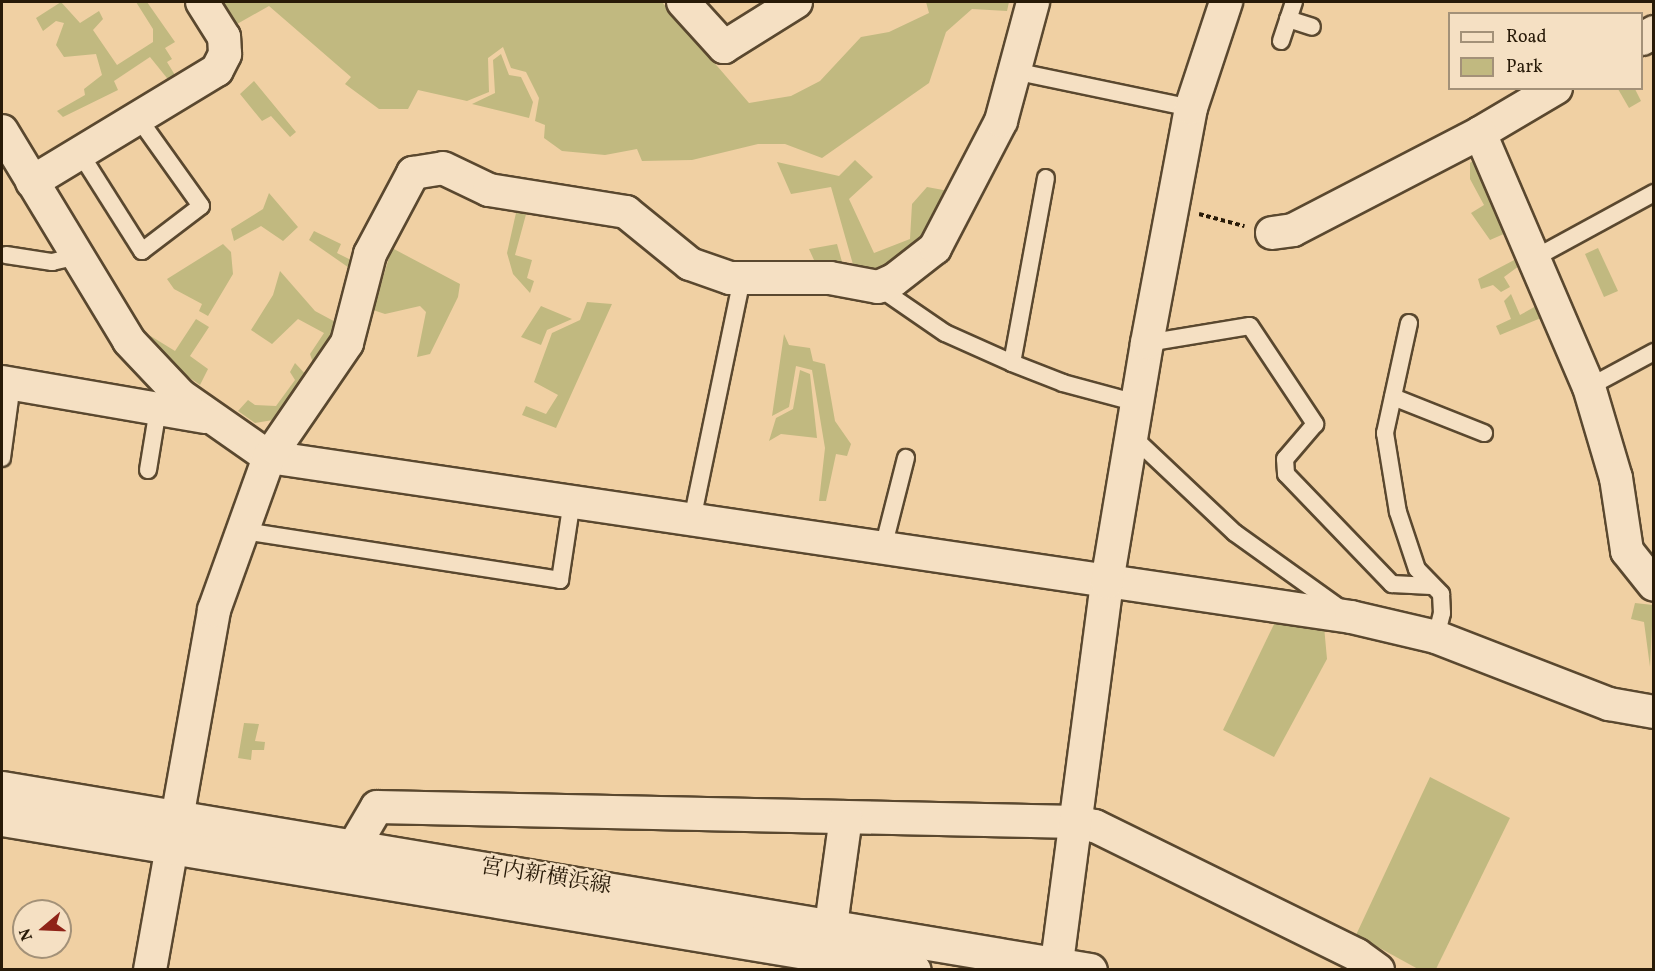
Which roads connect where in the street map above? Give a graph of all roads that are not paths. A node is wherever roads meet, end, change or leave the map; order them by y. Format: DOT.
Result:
graph roads {
  1 [pos="202,2"];
  2 [pos="683,2"];
  3 [pos="796,2"];
  4 [pos="1033,2"];
  5 [pos="1226,2"];
  6 [pos="1294,2"];
  7 [pos="1288,19"];
  8 [pos="1312,27"];
  9 [pos="1281,41"];
  10 [pos="1014,71"];
  11 [pos="1553,90"];
  12 [pos="1191,108"];
  13 [pos="139,119"];
  14 [pos="2,131"];
  15 [pos="1480,133"];
  16 [pos="80,153"];
  17 [pos="1046,178"];
  18 [pos="32,182"];
  19 [pos="1653,193"];
  20 [pos="1272,233"];
  21 [pos="6,255"];
  22 [pos="76,256"];
  23 [pos="1533,259"];
  24 [pos="742,278"];
  25 [pos="878,287"];
  26 [pos="1409,323"];
  27 [pos="1148,343"];
  28 [pos="1653,352"];
  29 [pos="1012,363"];
  30 [pos="7,383"];
  31 [pos="1589,387"];
  32 [pos="1393,398"];
  33 [pos="1137,403"];
  34 [pos="158,409"];
  35 [pos="209,418"];
  36 [pos="1484,433"];
  37 [pos="1132,436"];
  38 [pos="269,457"];
  39 [pos="2,458"];
  40 [pos="906,458"];
  41 [pos="148,470"];
  42 [pos="572,501"];
  43 [pos="692,520"];
  44 [pos="244,531"];
  45 [pos="883,548"];
  46 [pos="1107,582"];
  47 [pos="1653,585"];
  48 [pos="1431,586"];
  49 [pos="1351,616"];
  50 [pos="1436,638"];
  51 [pos="1653,711"];
  52 [pos="2,788"];
  53 [pos="846,817"];
  54 [pos="2,819"];
  55 [pos="1077,822"];
  56 [pos="174,832"];
  57 [pos="354,846"];
  58 [pos="827,950"];
  59 [pos="1056,967"];
  60 [pos="150,969"];
  61 [pos="914,969"];
  62 [pos="1090,969"];
  63 [pos="1378,969"];
  1 -- 13 [label="street"];
  2 -- 3 [label="street"];
  4 -- 10 [label="street"];
  5 -- 12 [label="street"];
  6 -- 7 [label="lane"];
  7 -- 8 [label="lane"];
  7 -- 9 [label="lane"];
  10 -- 12 [label="lane"];
  10 -- 25 [label="street"];
  11 -- 15 [label="street"];
  12 -- 27 [label="street"];
  13 -- 16 [label="street"];
  13 -- 16 [label="lane"];
  14 -- 18 [label="street"];
  15 -- 20 [label="street"];
  15 -- 23 [label="street"];
  16 -- 18 [label="street"];
  17 -- 29 [label="lane"];
  18 -- 22 [label="street"];
  19 -- 23 [label="lane"];
  21 -- 22 [label="lane"];
  22 -- 35 [label="street"];
  23 -- 31 [label="street"];
  24 -- 25 [label="street"];
  24 -- 38 [label="street"];
  24 -- 43 [label="lane"];
  25 -- 29 [label="lane"];
  26 -- 32 [label="lane"];
  27 -- 33 [label="street"];
  27 -- 48 [label="lane"];
  28 -- 31 [label="lane"];
  29 -- 33 [label="lane"];
  30 -- 34 [label="street"];
  30 -- 39 [label="lane"];
  31 -- 47 [label="street"];
  32 -- 36 [label="lane"];
  32 -- 48 [label="lane"];
  33 -- 37 [label="street"];
  34 -- 35 [label="street"];
  34 -- 41 [label="lane"];
  35 -- 38 [label="street"];
  37 -- 46 [label="street"];
  37 -- 49 [label="lane"];
  38 -- 42 [label="street"];
  38 -- 44 [label="street"];
  40 -- 45 [label="lane"];
  42 -- 43 [label="street"];
  42 -- 44 [label="lane"];
  43 -- 45 [label="street"];
  44 -- 56 [label="street"];
  45 -- 46 [label="street"];
  46 -- 49 [label="street"];
  46 -- 55 [label="street"];
  48 -- 50 [label="lane"];
  49 -- 50 [label="street"];
  50 -- 51 [label="street"];
  52 -- 56 [label="street, 宮内新横浜線"];
  53 -- 55 [label="street"];
  53 -- 57 [label="street"];
  53 -- 58 [label="street"];
  54 -- 56 [label="street, 宮内新横浜線"];
  55 -- 59 [label="street"];
  55 -- 63 [label="street"];
  56 -- 57 [label="street, 宮内新横浜線"];
  56 -- 58 [label="street, 宮内新横浜線"];
  56 -- 60 [label="street"];
  57 -- 58 [label="street, 宮内新横浜線"];
  58 -- 59 [label="street, 宮内新横浜線"];
  58 -- 61 [label="street, 宮内新横浜線"];
  59 -- 62 [label="street, 宮内新横浜線"];
}
